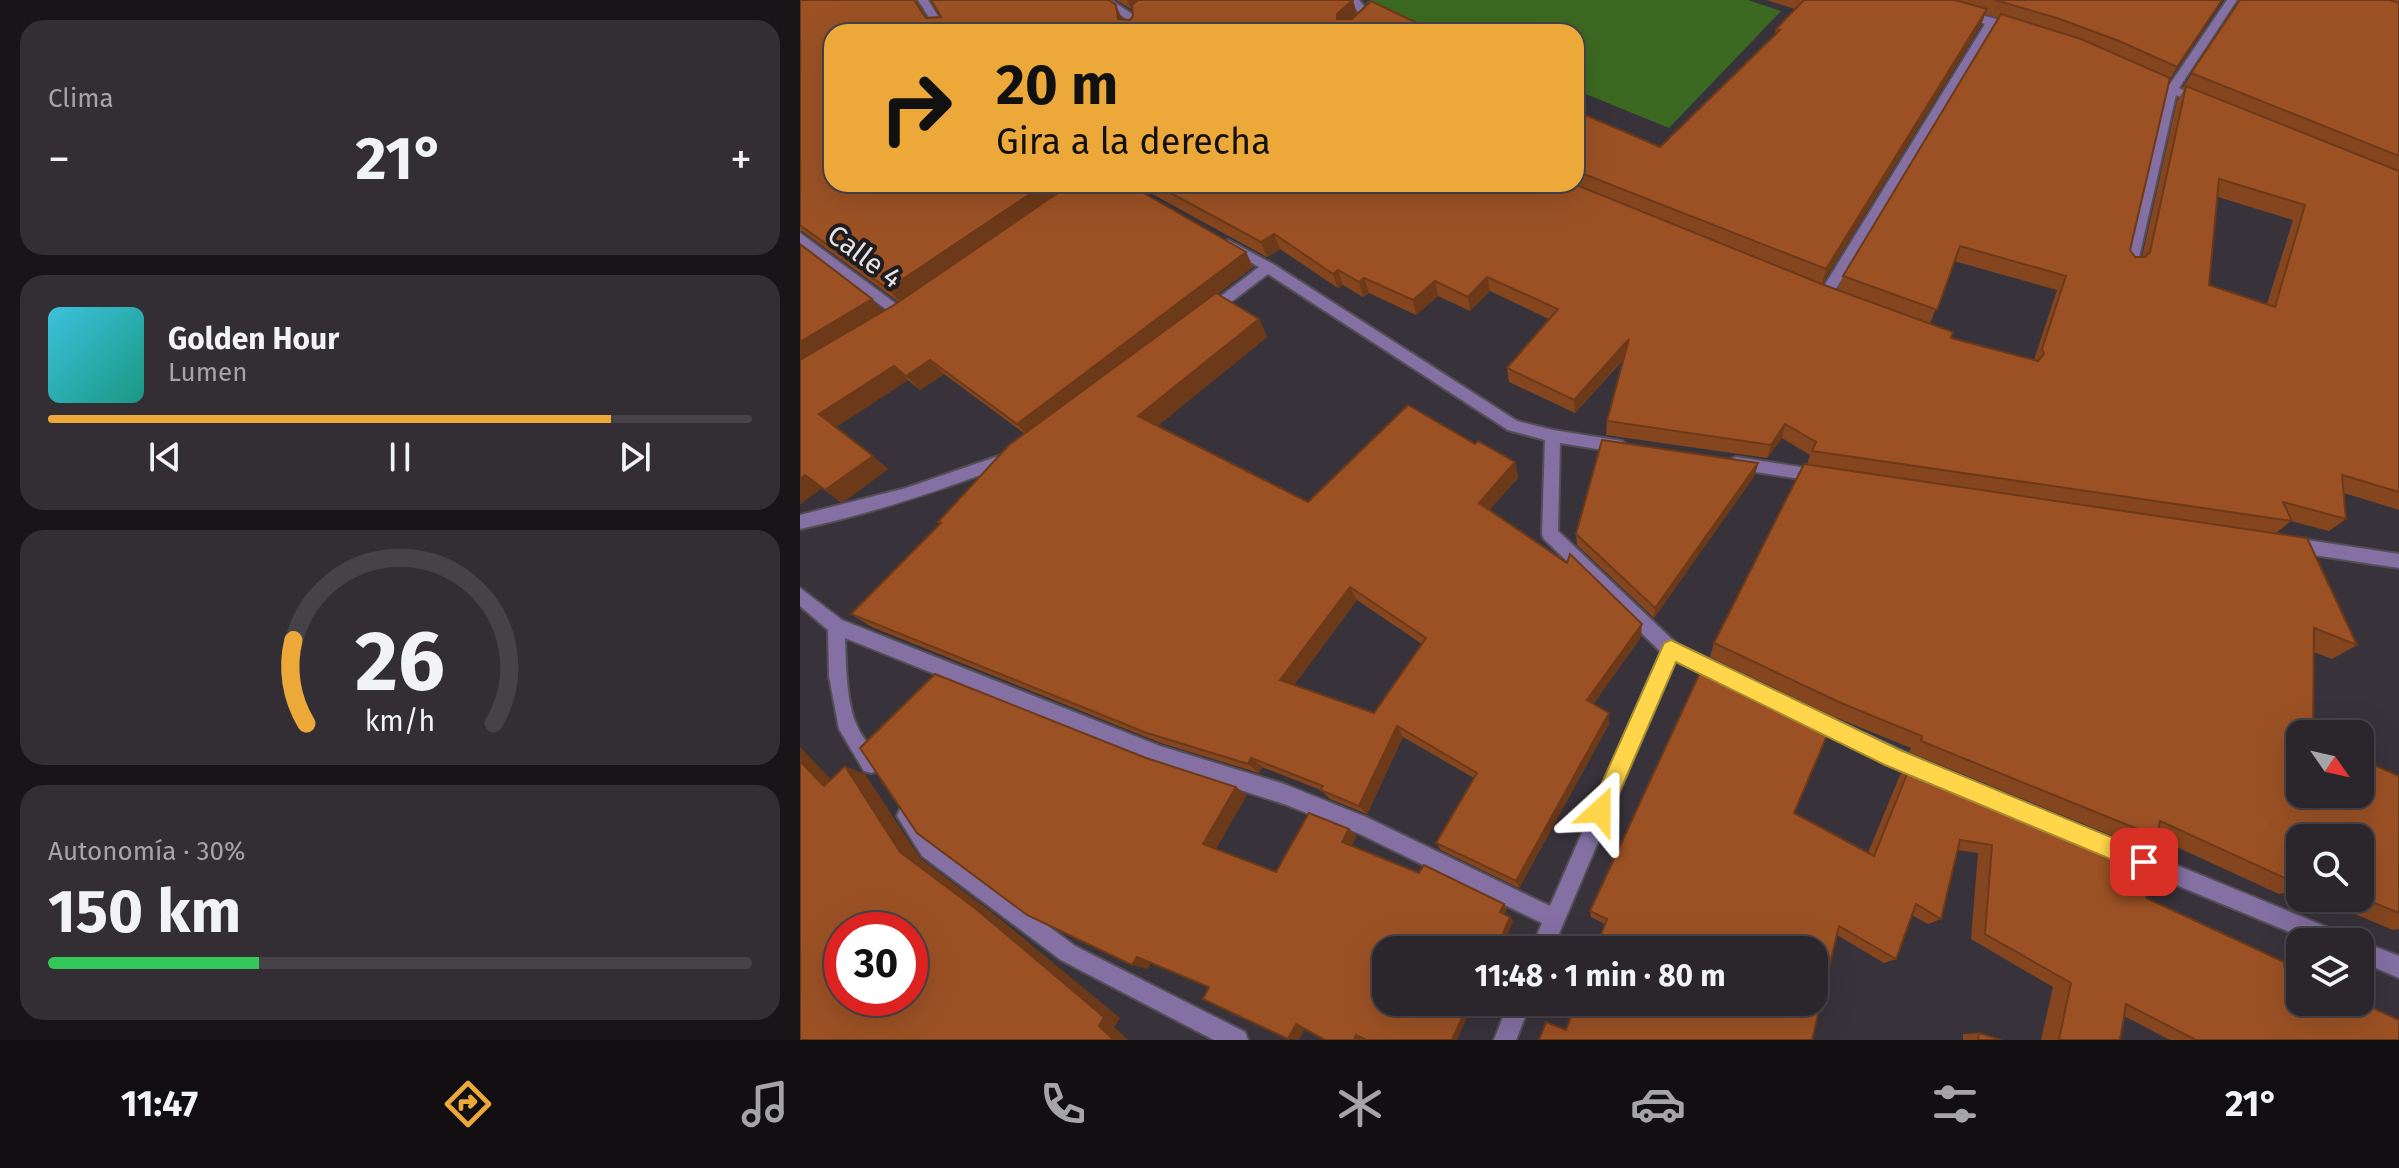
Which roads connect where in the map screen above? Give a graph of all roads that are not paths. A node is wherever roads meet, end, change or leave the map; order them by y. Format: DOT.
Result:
graph roads {
  1 [pos="923,0"];
  2 [pos="1104,0"];
  3 [pos="1354,0"];
  4 [pos="2232,0"];
  5 [pos="1142,9"];
  6 [pos="1953,10"];
  7 [pos="1131,18"];
  8 [pos="1992,21"];
  9 [pos="938,24"];
  10 [pos="1131,24"];
  11 [pos="1358,24"];
  12 [pos="2022,32"];
  13 [pos="2142,75"];
  14 [pos="2171,91"];
  15 [pos="2212,107"];
  16 [pos="800,237"];
  17 [pos="1214,237"];
  18 [pos="2130,266"];
  19 [pos="1268,267"];
  20 [pos="1812,288"];
  21 [pos="1826,294"];
  22 [pos="1841,299"];
  23 [pos="914,305"];
  24 [pos="1195,322"];
  25 [pos="1553,436"];
  26 [pos="1632,448"];
  27 [pos="1026,452"];
  28 [pos="1726,462"];
  29 [pos="1835,478"];
  30 [pos="800,522"];
  31 [pos="2274,542"];
  32 [pos="2399,561"];
  33 [pos="800,596"];
  34 [pos="836,626"];
  35 [pos="1671,650"];
  36 [pos="1740,684"];
  37 [pos="1795,711"];
  38 [pos="880,777"];
  39 [pos="1950,782"];
  40 [pos="897,801"];
  41 [pos="2123,853"];
  42 [pos="1553,918"];
  43 [pos="2305,928"];
  44 [pos="1546,936"];
  45 [pos="2374,957"];
  46 [pos="2399,967"];
  47 [pos="1514,1016"];
  48 [pos="1237,1040"];
  49 [pos="1505,1040"];
  1 -- 9 [label="street"];
  2 -- 7 [label="street"];
  3 -- 11 [label="street"];
  4 -- 14 [label="street"];
  5 -- 7 [label="street"];
  6 -- 8 [label="street"];
  7 -- 10 [label="street"];
  8 -- 12 [label="street"];
  8 -- 21 [label="street"];
  13 -- 14 [label="street"];
  14 -- 15 [label="street"];
  14 -- 18 [label="street"];
  16 -- 23 [label="street, Calle 4"];
  17 -- 19 [label="street"];
  19 -- 24 [label="street"];
  19 -- 25 [label="street"];
  20 -- 21 [label="street"];
  21 -- 22 [label="street"];
  25 -- 26 [label="street"];
  25 -- 35 [label="street"];
  27 -- 30 [label="street"];
  28 -- 29 [label="street"];
  31 -- 32 [label="street"];
  33 -- 34 [label="street"];
  34 -- 38 [label="street"];
  34 -- 42 [label="street"];
  35 -- 36 [label="street"];
  35 -- 42 [label="street"];
  37 -- 39 [label="street"];
  40 -- 48 [label="street"];
  41 -- 43 [label="street"];
  42 -- 44 [label="street"];
  45 -- 46 [label="street"];
  47 -- 49 [label="street"];
}
